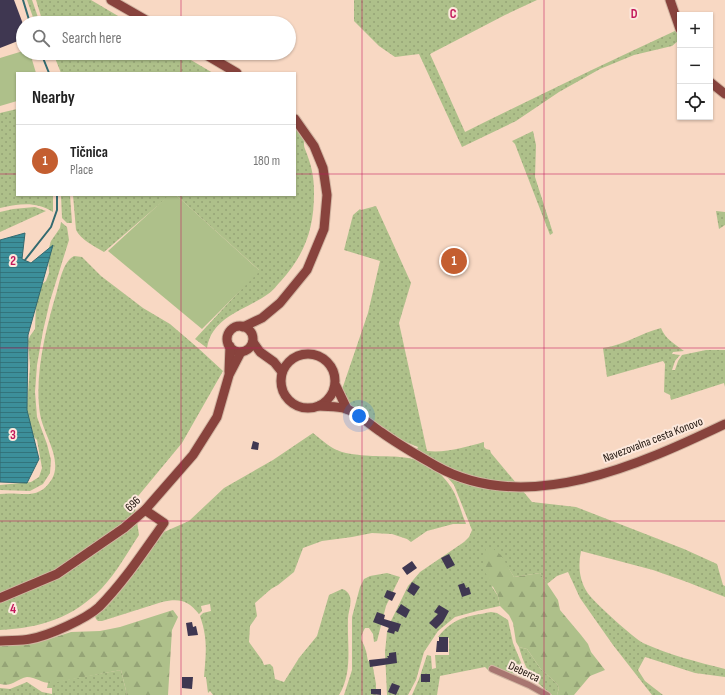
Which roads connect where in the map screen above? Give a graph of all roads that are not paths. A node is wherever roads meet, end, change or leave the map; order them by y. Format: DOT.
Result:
graph roads {
  1 [pos="111,0"];
  2 [pos="670,0"];
  3 [pos="139,16"];
  4 [pos="677,20"];
  5 [pos="215,60"];
  6 [pos="235,72"];
  7 [pos="712,84"];
  8 [pos="725,94"];
  9 [pos="296,120"];
  10 [pos="262,318"];
  11 [pos="243,326"];
  12 [pos="249,345"];
  13 [pos="230,346"];
  14 [pos="293,358"];
  15 [pos="274,362"];
  16 [pos="282,372"];
  17 [pos="229,375"];
  18 [pos="336,386"];
  19 [pos="319,406"];
  20 [pos="347,409"];
  21 [pos="725,424"];
  22 [pos="145,510"];
  23 [pos="0,598"];
  24 [pos="0,640"];
  25 [pos="492,669"];
  26 [pos="547,695"];
  1 -- 3 [label="main road"];
  2 -- 4 [label="main road"];
  5 -- 6 [label="main road"];
  7 -- 8 [label="main road"];
  9 -- 10 [label="main road, 696 / 696"];
  10 -- 11 [label="main road, 696 / 696"];
  10 -- 12 [label="main road, 696 / 696"];
  11 -- 12 [label="main road"];
  11 -- 13 [label="main road, 696 / 696"];
  12 -- 13 [label="main road"];
  12 -- 15 [label="main road"];
  12 -- 17 [label="main road, 696 / 696"];
  13 -- 17 [label="main road, 696 / 696"];
  14 -- 15 [label="main road"];
  14 -- 16 [label="main road"];
  14 -- 18 [label="main road"];
  15 -- 16 [label="main road"];
  16 -- 19 [label="main road, Navezovalna cesta Konovo"];
  17 -- 22 [label="main road, 696 / 696"];
  18 -- 19 [label="main road"];
  18 -- 20 [label="main road"];
  19 -- 20 [label="main road, Navezovalna cesta Konovo"];
  20 -- 21 [label="main road, Navezovalna cesta Konovo"];
  22 -- 23 [label="main road, 696 / 696"];
  22 -- 24 [label="main road"];
  25 -- 26 [label="street, Deberca"];
}
